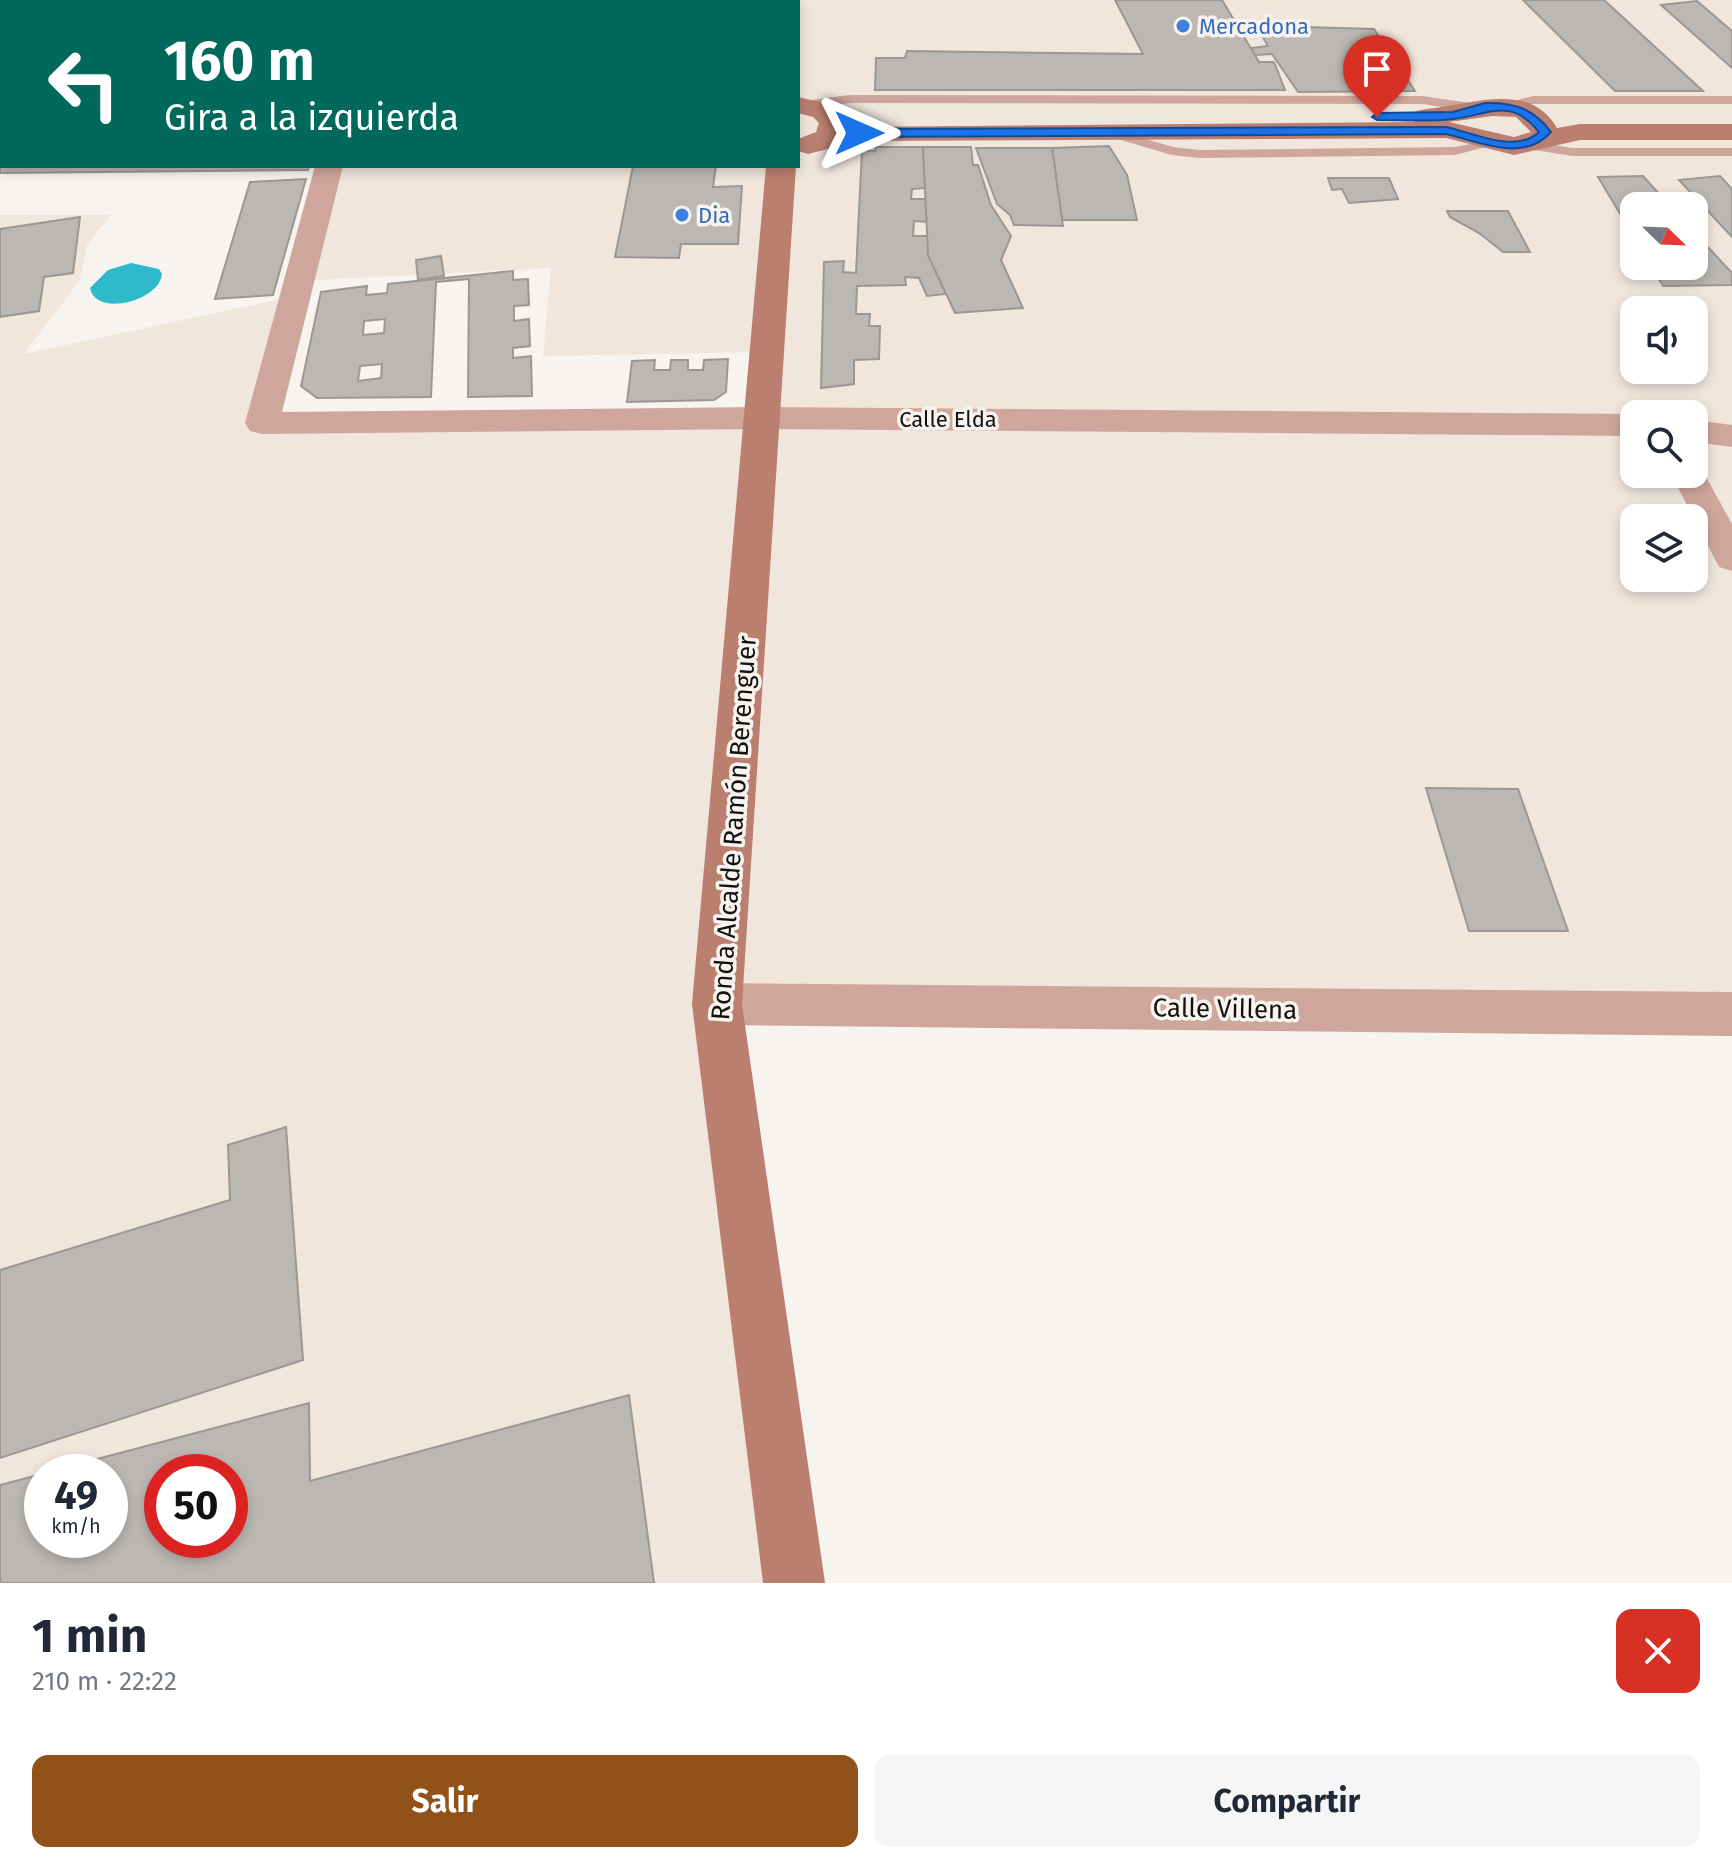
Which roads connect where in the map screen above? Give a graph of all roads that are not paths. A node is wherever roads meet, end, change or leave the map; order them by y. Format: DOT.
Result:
graph roads {
  1 [pos="1732,100"];
  2 [pos="1732,119"];
  3 [pos="1484,121"];
  4 [pos="810,122"];
  5 [pos="1732,132"];
  6 [pos="1532,133"];
  7 [pos="1732,152"];
  8 [pos="328,168"];
  9 [pos="781,168"];
  10 [pos="762,418"];
  11 [pos="1620,425"];
  12 [pos="1708,433"];
  13 [pos="1732,436"];
  14 [pos="1695,488"];
  15 [pos="1732,558"];
  16 [pos="717,1004"];
  17 [pos="1732,1014"];
  18 [pos="794,1583"];
  1 -- 3 [label="lane"];
  2 -- 6 [label="main road"];
  3 -- 4 [label="main road"];
  3 -- 4 [label="main road"];
  3 -- 6 [label="main road"];
  5 -- 6 [label="main road"];
  6 -- 7 [label="lane"];
  8 -- 10 [label="street, Calle Elda"];
  9 -- 10 [label="main road, Ronda Alcalde Ramón Berenguer"];
  10 -- 11 [label="street, Calle Elda"];
  10 -- 16 [label="main road, Ronda Alcalde Ramón Berenguer"];
  12 -- 13 [label="street"];
  14 -- 15 [label="street"];
  16 -- 17 [label="street, Calle Villena"];
  16 -- 18 [label="main road, Ronda Alcalde Ramón Berenguer"];
}
